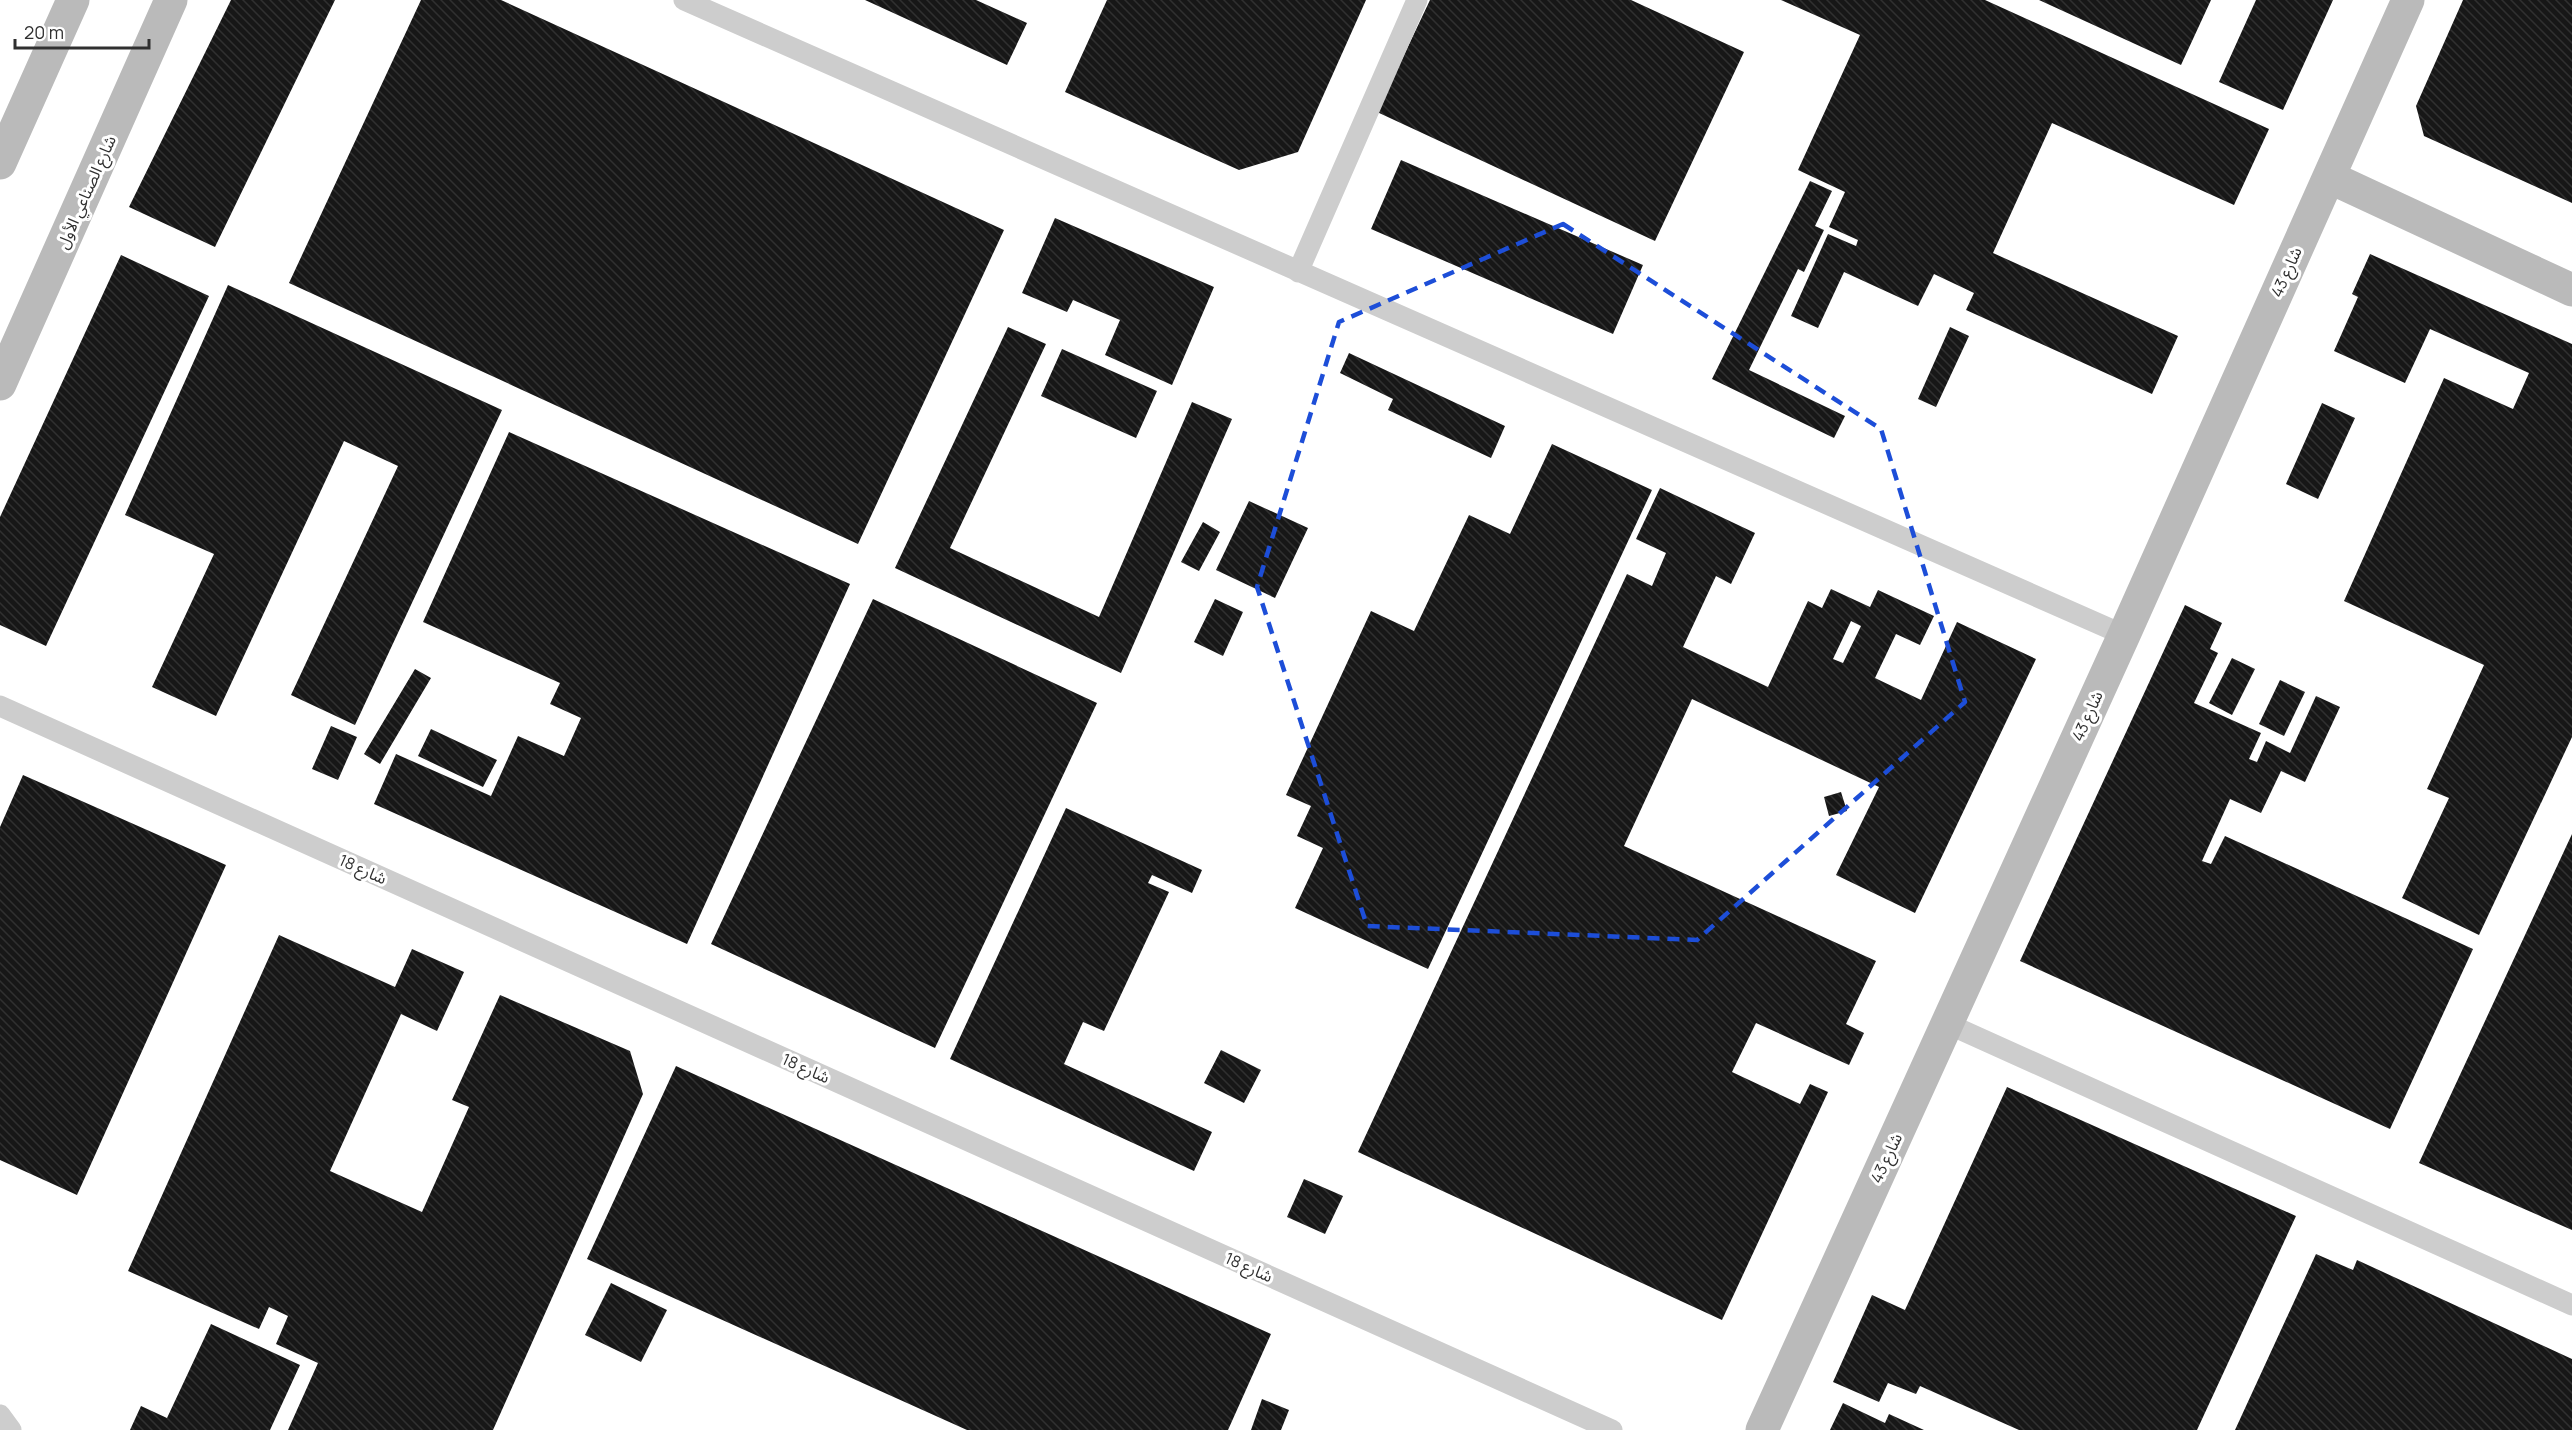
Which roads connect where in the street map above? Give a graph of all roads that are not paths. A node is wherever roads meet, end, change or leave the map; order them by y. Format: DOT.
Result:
graph roads {
  1 [pos="73,0"];
  2 [pos="171,0"];
  3 [pos="684,0"];
  4 [pos="1417,0"];
  5 [pos="2408,0"];
  6 [pos="0,163"];
  7 [pos="2329,177"];
  8 [pos="1298,272"];
  9 [pos="2572,290"];
  10 [pos="0,384"];
  11 [pos="2124,635"];
  12 [pos="0,706"];
  13 [pos="1947,1024"];
  14 [pos="2572,1305"];
  15 [pos="0,1415"];
  16 [pos="11,1430"];
  17 [pos="1612,1430"];
  18 [pos="1762,1430"];
  1 -- 6 [label="street"];
  2 -- 10 [label="street, شارع الصناعي الأول"];
  3 -- 8 [label="lane"];
  4 -- 8 [label="lane"];
  5 -- 7 [label="street, شارع 43"];
  7 -- 9 [label="street"];
  7 -- 11 [label="street, شارع 43"];
  8 -- 11 [label="lane"];
  11 -- 13 [label="street, شارع 43"];
  12 -- 17 [label="lane, شارع 18"];
  13 -- 14 [label="lane"];
  13 -- 18 [label="street, شارع 43"];
  15 -- 16 [label="lane"];
}
